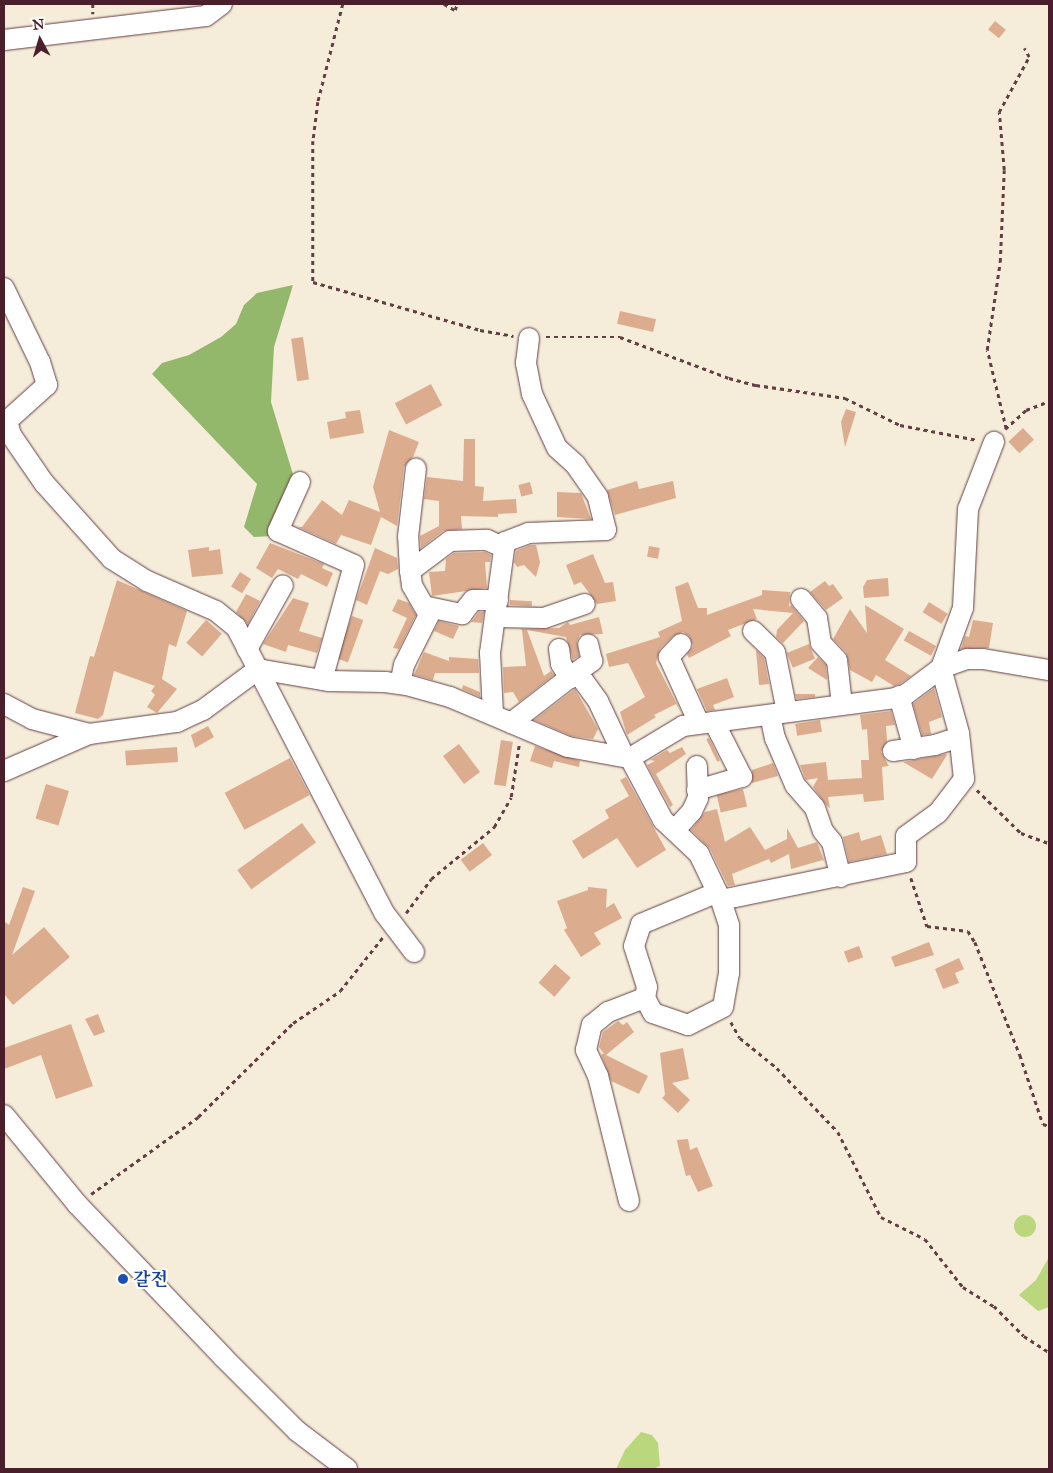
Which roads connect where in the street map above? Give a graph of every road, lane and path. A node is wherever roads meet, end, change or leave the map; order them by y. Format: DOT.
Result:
graph roads {
  1 [pos="222,4"];
  2 [pos="343,4"];
  3 [pos="444,4"];
  4 [pos="457,4"];
  5 [pos="4,40"];
  6 [pos="1024,48"];
  7 [pos="4,288"];
  8 [pos="529,338"];
  9 [pos="1049,402"];
  10 [pos="1000,435"];
  11 [pos="416,468"];
  12 [pos="300,482"];
  13 [pos="503,547"];
  14 [pos="410,571"];
  15 [pos="283,585"];
  16 [pos="801,599"];
  17 [pos="585,604"];
  18 [pos="428,607"];
  19 [pos="498,608"];
  20 [pos="753,631"];
  21 [pos="588,644"];
  22 [pos="681,644"];
  23 [pos="247,649"];
  24 [pos="559,650"];
  25 [pos="941,668"];
  26 [pos="1049,670"];
  27 [pos="257,672"];
  28 [pos="573,675"];
  29 [pos="322,680"];
  30 [pos="400,684"];
  31 [pos="899,696"];
  32 [pos="4,704"];
  33 [pos="842,705"];
  34 [pos="778,714"];
  35 [pos="510,723"];
  36 [pos="706,723"];
  37 [pos="89,734"];
  38 [pos="959,737"];
  39 [pos="914,749"];
  40 [pos="893,751"];
  41 [pos="627,757"];
  42 [pos="697,766"];
  43 [pos="4,771"];
  44 [pos="964,779"];
  45 [pos="697,790"];
  46 [pos="676,830"];
  47 [pos="1049,843"];
  48 [pos="906,862"];
  49 [pos="841,877"];
  50 [pos="719,897"];
  51 [pos="396,926"];
  52 [pos="414,952"];
  53 [pos="645,998"];
  54 [pos="722,1007"];
  55 [pos="4,1115"];
  56 [pos="1049,1126"];
  57 [pos="629,1201"];
  58 [pos="77,1204"];
  59 [pos="1049,1352"];
  60 [pos="347,1469"];
  1 -- 5 [label="street"];
  2 -- 8 [label="path"];
  3 -- 4 [label="path"];
  6 -- 10 [label="path"];
  7 -- 23 [label="street"];
  8 -- 10 [label="path"];
  8 -- 13 [label="street"];
  9 -- 10 [label="path"];
  10 -- 25 [label="street"];
  11 -- 14 [label="street"];
  12 -- 29 [label="street"];
  13 -- 14 [label="street"];
  13 -- 19 [label="street"];
  14 -- 18 [label="street"];
  15 -- 23 [label="street"];
  16 -- 33 [label="street"];
  17 -- 19 [label="street"];
  18 -- 19 [label="street"];
  18 -- 30 [label="street"];
  19 -- 35 [label="street"];
  20 -- 34 [label="street"];
  21 -- 28 [label="street"];
  22 -- 36 [label="street"];
  23 -- 27 [label="street"];
  24 -- 28 [label="street"];
  25 -- 26 [label="street"];
  25 -- 31 [label="street"];
  25 -- 38 [label="street"];
  27 -- 29 [label="street"];
  27 -- 37 [label="street"];
  27 -- 51 [label="street"];
  28 -- 35 [label="street"];
  28 -- 41 [label="street"];
  29 -- 30 [label="street"];
  30 -- 35 [label="street"];
  31 -- 33 [label="street"];
  31 -- 39 [label="street"];
  32 -- 37 [label="street"];
  33 -- 34 [label="street"];
  34 -- 36 [label="street"];
  34 -- 49 [label="street"];
  35 -- 41 [label="street"];
  35 -- 51 [label="path"];
  36 -- 41 [label="street"];
  36 -- 45 [label="street"];
  37 -- 43 [label="street"];
  38 -- 39 [label="street"];
  38 -- 44 [label="street"];
  39 -- 40 [label="street"];
  41 -- 46 [label="street"];
  42 -- 45 [label="street"];
  44 -- 47 [label="path"];
  44 -- 48 [label="street"];
  45 -- 46 [label="street"];
  46 -- 50 [label="street"];
  48 -- 49 [label="street"];
  48 -- 56 [label="path"];
  49 -- 50 [label="street"];
  50 -- 53 [label="street"];
  50 -- 54 [label="street"];
  51 -- 52 [label="street"];
  51 -- 58 [label="path"];
  53 -- 54 [label="street"];
  53 -- 57 [label="street"];
  54 -- 59 [label="path"];
  55 -- 58 [label="street"];
  58 -- 60 [label="street"];
}
